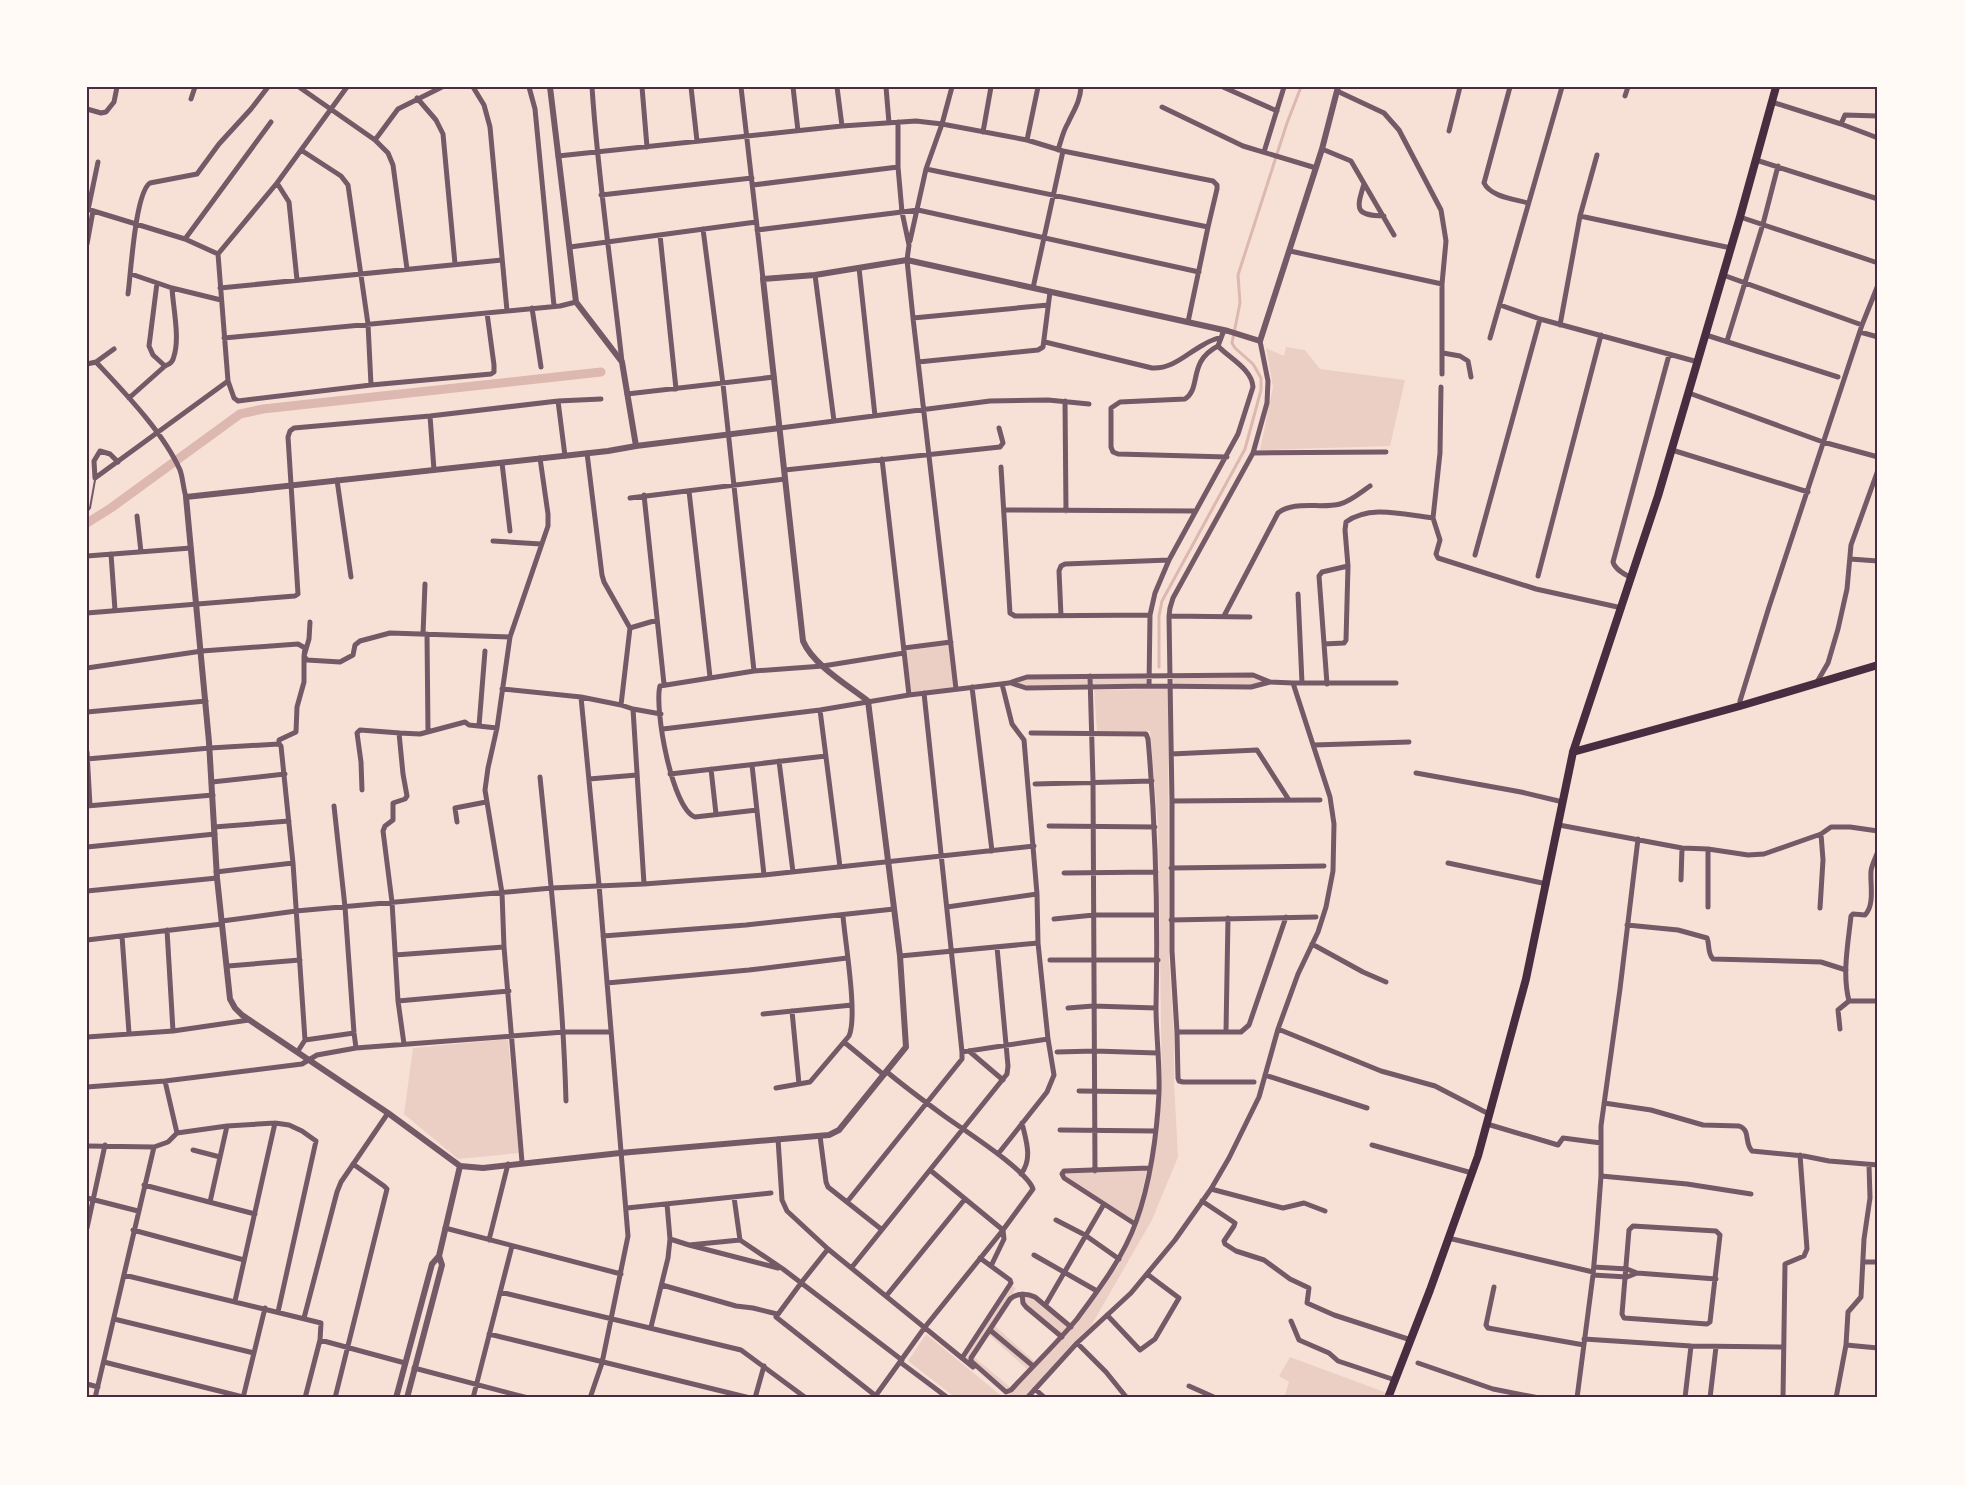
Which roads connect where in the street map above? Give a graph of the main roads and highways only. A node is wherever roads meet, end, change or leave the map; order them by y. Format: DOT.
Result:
graph roads {
  1 [pos="1776,87"];
  2 [pos="1878,664"];
  3 [pos="1573,752"];
  4 [pos="1388,1398"];
  1 -- 3 [label="main road"];
  2 -- 3 [label="main road"];
  3 -- 4 [label="main road"];
}
